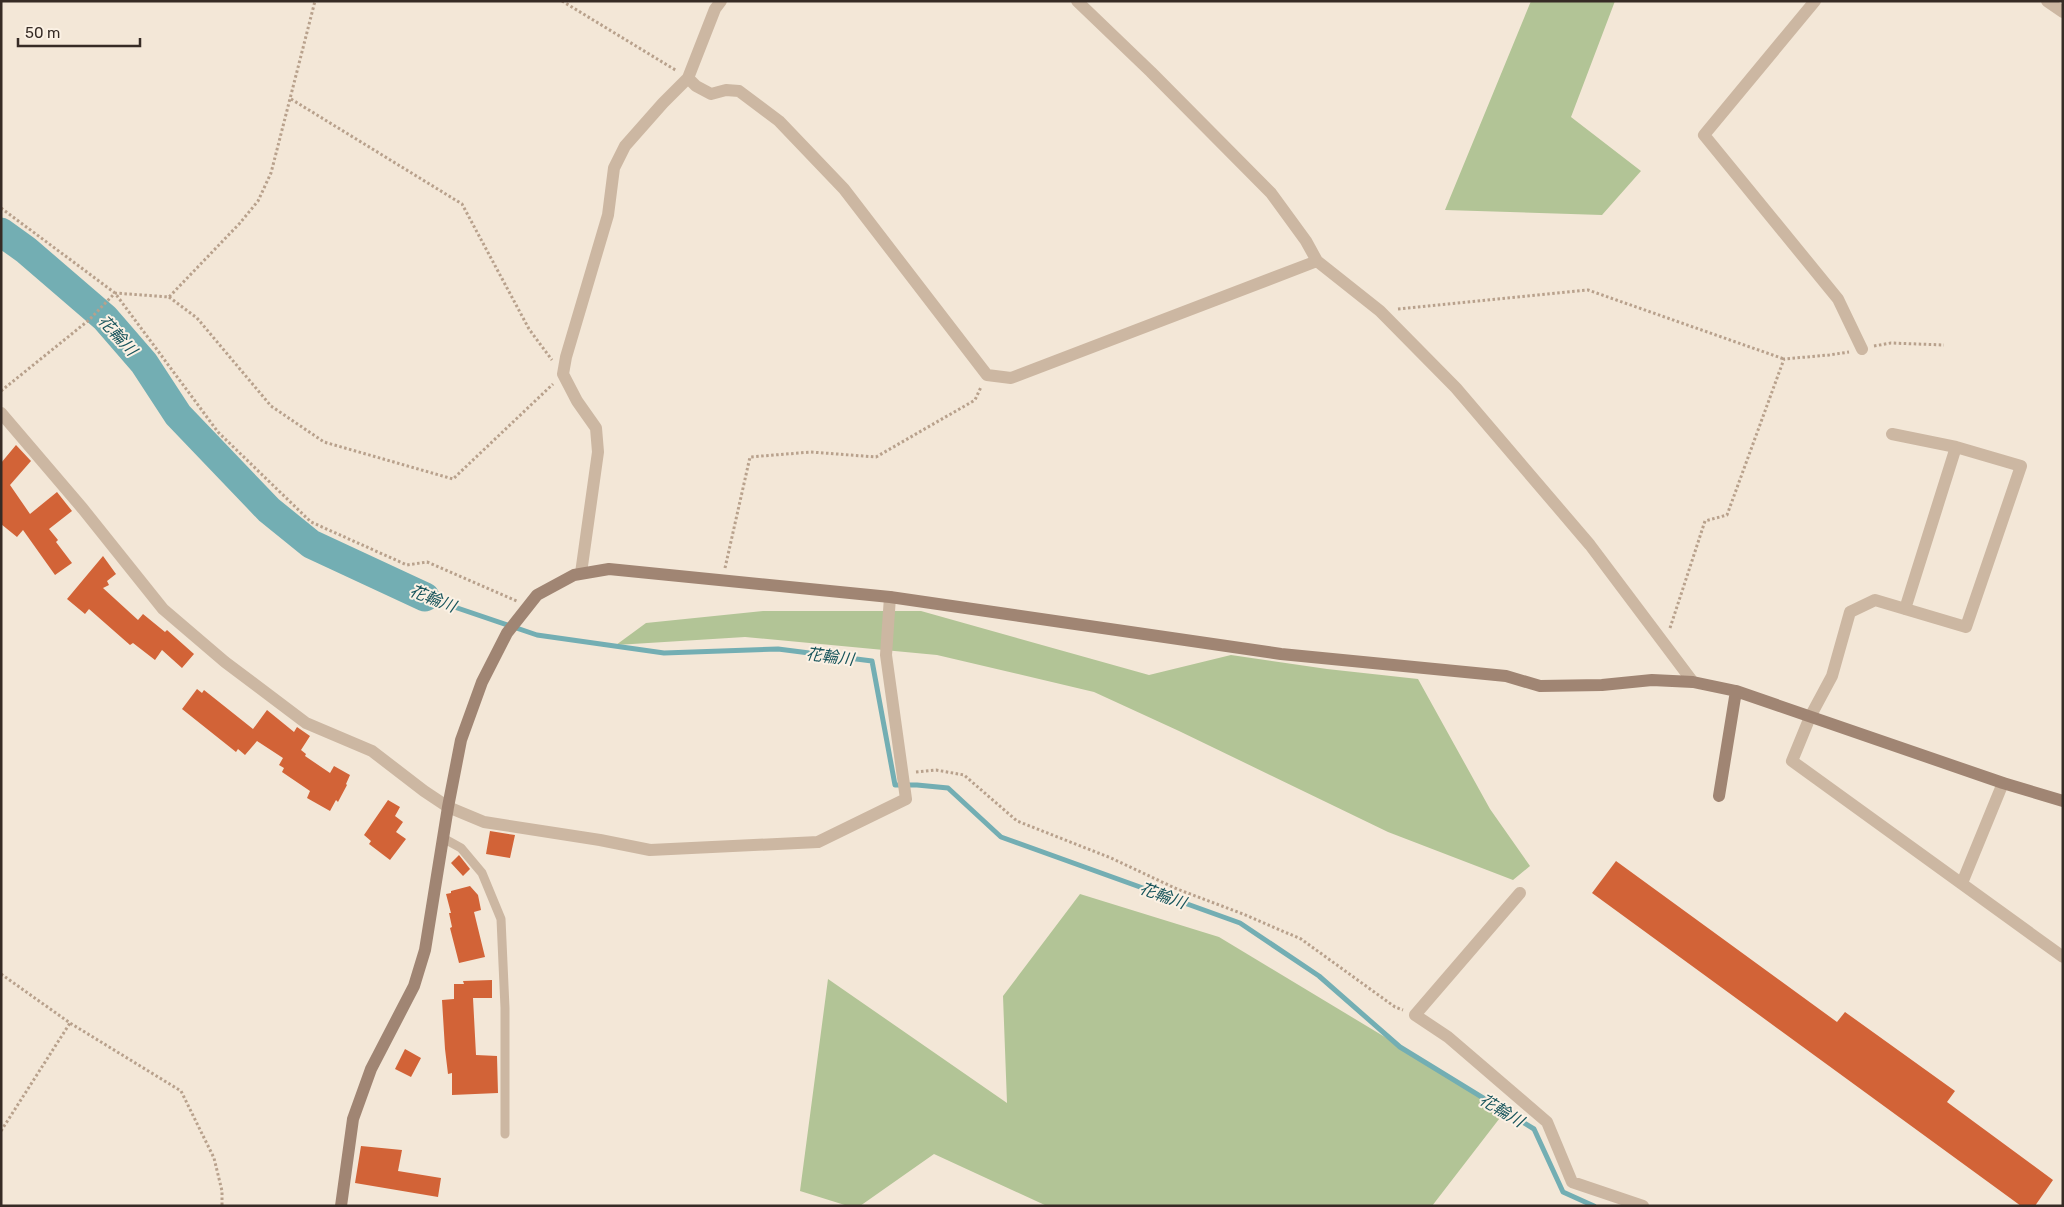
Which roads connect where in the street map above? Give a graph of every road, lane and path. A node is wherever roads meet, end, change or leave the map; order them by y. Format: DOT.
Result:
graph roads {
  1 [pos="315,1"];
  2 [pos="562,1"];
  3 [pos="721,1"];
  4 [pos="1078,1"];
  5 [pos="1815,1"];
  6 [pos="2047,1"];
  7 [pos="2063,12"];
  8 [pos="688,78"];
  9 [pos="290,99"];
  10 [pos="1,208"];
  11 [pos="1317,261"];
  12 [pos="115,293"];
  13 [pos="169,297"];
  14 [pos="1380,311"];
  15 [pos="1944,345"];
  16 [pos="1862,349"];
  17 [pos="1784,359"];
  18 [pos="563,374"];
  19 [pos="986,375"];
  20 [pos="1,391"];
  21 [pos="1,413"];
  22 [pos="1892,434"];
  23 [pos="1956,447"];
  24 [pos="581,573"];
  25 [pos="722,581"];
  26 [pos="890,597"];
  27 [pos="529,606"];
  28 [pos="1904,609"];
  29 [pos="1665,643"];
  30 [pos="1693,682"];
  31 [pos="1736,691"];
  32 [pos="1810,717"];
  33 [pos="903,773"];
  34 [pos="2003,783"];
  35 [pos="1718,796"];
  36 [pos="2063,801"];
  37 [pos="448,807"];
  38 [pos="443,838"];
  39 [pos="1962,883"];
  40 [pos="1520,893"];
  41 [pos="2063,957"];
  42 [pos="1,974"];
  43 [pos="1414,1015"];
  44 [pos="70,1023"];
  45 [pos="1,1131"];
  46 [pos="505,1134"];
  47 [pos="222,1206"];
  48 [pos="341,1206"];
  49 [pos="1643,1206"];
  1 -- 9 [label="path"];
  2 -- 8 [label="path"];
  3 -- 8 [label="street"];
  4 -- 11 [label="street"];
  5 -- 16 [label="street"];
  6 -- 7 [label="street"];
  8 -- 18 [label="street"];
  8 -- 19 [label="street"];
  9 -- 13 [label="path"];
  9 -- 18 [label="path"];
  10 -- 12 [label="path"];
  11 -- 14 [label="street"];
  11 -- 19 [label="street"];
  12 -- 13 [label="path"];
  12 -- 20 [label="path"];
  12 -- 27 [label="path"];
  13 -- 18 [label="path"];
  14 -- 17 [label="path"];
  14 -- 29 [label="street"];
  15 -- 16 [label="path"];
  16 -- 17 [label="path"];
  17 -- 29 [label="path"];
  18 -- 24 [label="street"];
  19 -- 25 [label="path"];
  21 -- 37 [label="street"];
  22 -- 23 [label="street"];
  23 -- 28 [label="street"];
  23 -- 28 [label="street"];
  24 -- 25 [label="street"];
  24 -- 27 [label="street"];
  25 -- 26 [label="street"];
  26 -- 30 [label="street"];
  26 -- 33 [label="street"];
  27 -- 37 [label="street"];
  28 -- 32 [label="street"];
  29 -- 30 [label="street"];
  30 -- 31 [label="street"];
  31 -- 32 [label="street"];
  31 -- 35 [label="street"];
  32 -- 34 [label="street"];
  32 -- 39 [label="street"];
  33 -- 37 [label="street"];
  33 -- 43 [label="path"];
  34 -- 36 [label="street"];
  34 -- 39 [label="street"];
  37 -- 38 [label="street"];
  38 -- 46 [label="lane"];
  38 -- 48 [label="street"];
  39 -- 41 [label="street"];
  40 -- 43 [label="street"];
  42 -- 44 [label="path"];
  43 -- 49 [label="street"];
  44 -- 45 [label="path"];
  44 -- 47 [label="path"];
}
